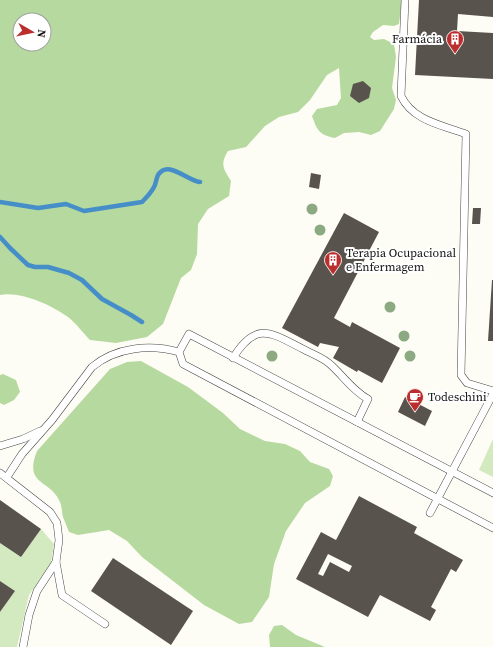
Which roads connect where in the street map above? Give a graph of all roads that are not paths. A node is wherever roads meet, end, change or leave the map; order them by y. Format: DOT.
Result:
graph roads {
  1 [pos="406,0"];
  2 [pos="180,352"];
  3 [pos="233,358"];
  4 [pos="493,391"];
  5 [pos="493,394"];
  6 [pos="357,422"];
  7 [pos="42,430"];
  8 [pos="0,446"];
  9 [pos="452,472"];
  10 [pos="0,473"];
  11 [pos="7,477"];
  12 [pos="493,493"];
  13 [pos="437,499"];
  14 [pos="430,513"];
  15 [pos="493,528"];
  16 [pos="56,562"];
  17 [pos="105,624"];
  18 [pos="23,647"];
  1 -- 4 [label="lane"];
  2 -- 3 [label="lane"];
  2 -- 7 [label="lane"];
  2 -- 13 [label="lane"];
  3 -- 6 [label="lane"];
  3 -- 6 [label="lane"];
  5 -- 9 [label="lane"];
  6 -- 9 [label="lane"];
  7 -- 8 [label="lane"];
  7 -- 11 [label="lane"];
  9 -- 12 [label="lane"];
  9 -- 13 [label="lane"];
  10 -- 11 [label="lane"];
  11 -- 16 [label="lane"];
  13 -- 14 [label="lane"];
  13 -- 15 [label="lane"];
  16 -- 17 [label="lane"];
  16 -- 18 [label="lane"];
}
